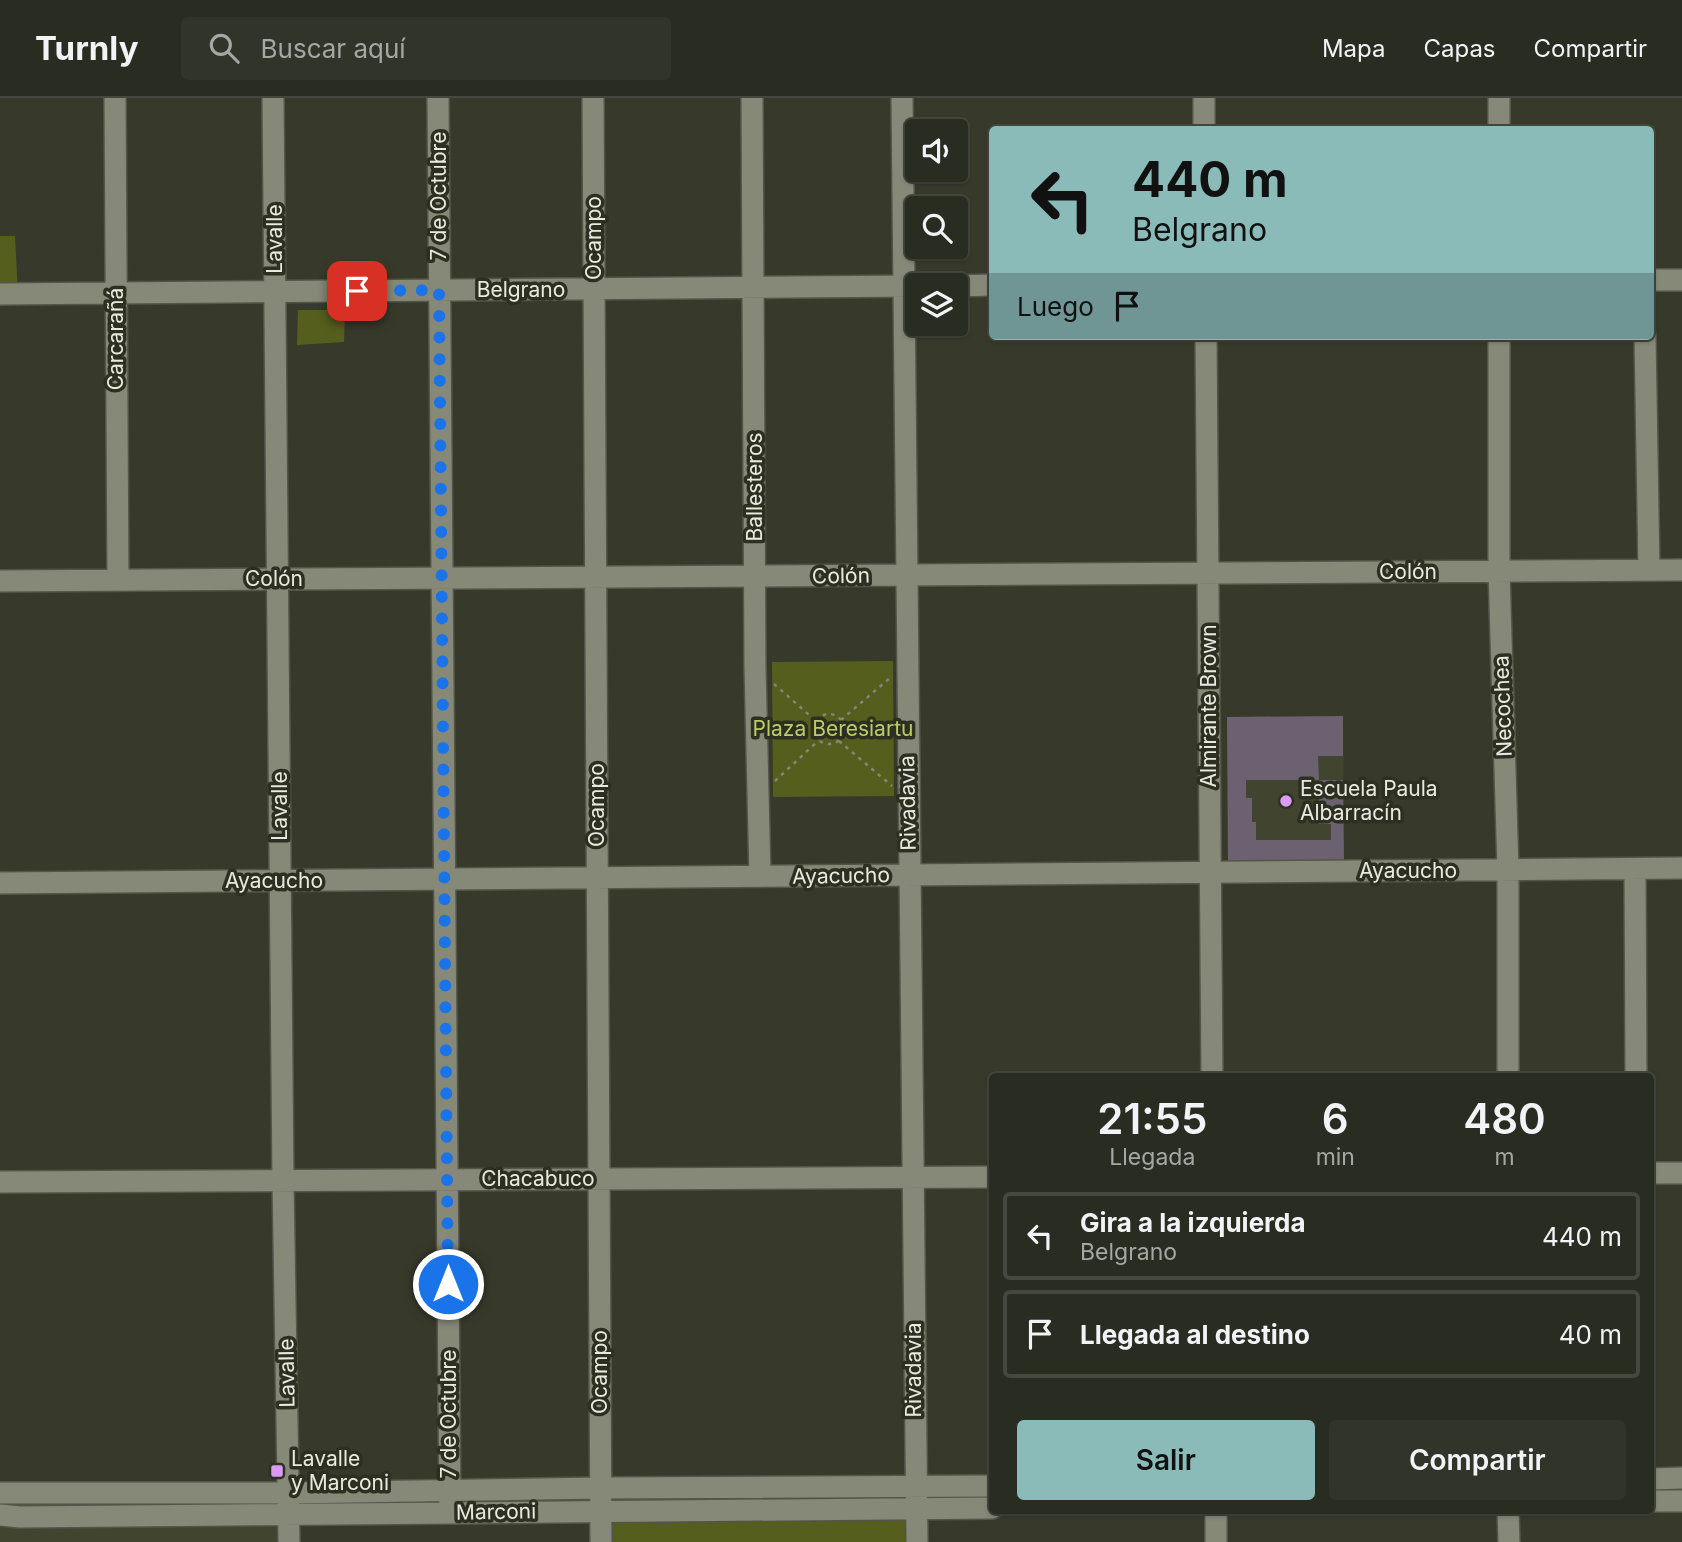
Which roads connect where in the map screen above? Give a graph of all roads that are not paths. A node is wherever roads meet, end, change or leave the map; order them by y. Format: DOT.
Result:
graph roads {
  1 [pos="115,98"];
  2 [pos="273,98"];
  3 [pos="438,98"];
  4 [pos="593,98"];
  5 [pos="752,98"];
  6 [pos="902,98"];
  7 [pos="1204,98"];
  8 [pos="1499,98"];
  9 [pos="1204,126"];
  10 [pos="1499,126"];
  11 [pos="909,273"];
  12 [pos="1654,280"];
  13 [pos="1682,280"];
  14 [pos="989,285"];
  15 [pos="905,286"];
  16 [pos="968,286"];
  17 [pos="753,288"];
  18 [pos="594,289"];
  19 [pos="439,290"];
  20 [pos="275,292"];
  21 [pos="116,293"];
  22 [pos="0,294"];
  23 [pos="909,336"];
  24 [pos="1206,340"];
  25 [pos="1499,340"];
  26 [pos="1645,340"];
  27 [pos="1649,570"];
  28 [pos="1682,570"];
  29 [pos="1499,571"];
  30 [pos="1208,573"];
  31 [pos="907,575"];
  32 [pos="596,577"];
  33 [pos="755,577"];
  34 [pos="442,578"];
  35 [pos="278,579"];
  36 [pos="118,580"];
  37 [pos="0,581"];
  38 [pos="1682,868"];
  39 [pos="1635,869"];
  40 [pos="1508,870"];
  41 [pos="1211,872"];
  42 [pos="910,875"];
  43 [pos="760,876"];
  44 [pos="597,878"];
  45 [pos="444,879"];
  46 [pos="280,880"];
  47 [pos="0,883"];
  48 [pos="1212,1073"];
  49 [pos="1508,1073"];
  50 [pos="1636,1073"];
  51 [pos="1654,1173"];
  52 [pos="1682,1173"];
  53 [pos="913,1177"];
  54 [pos="989,1177"];
  55 [pos="599,1179"];
  56 [pos="447,1180"];
  57 [pos="283,1181"];
  58 [pos="0,1182"];
  59 [pos="1682,1478"];
  60 [pos="1654,1479"];
  61 [pos="989,1486"];
  62 [pos="601,1488"];
  63 [pos="449,1491"];
  64 [pos="0,1493"];
  65 [pos="916,1498"];
  66 [pos="1654,1501"];
  67 [pos="1682,1501"];
  68 [pos="289,1504"];
  69 [pos="989,1508"];
  70 [pos="601,1511"];
  71 [pos="450,1513"];
  72 [pos="1216,1514"];
  73 [pos="1508,1514"];
  74 [pos="0,1515"];
  75 [pos="289,1542"];
  76 [pos="601,1542"];
  77 [pos="916,1542"];
  78 [pos="1216,1542"];
  79 [pos="1508,1542"];
  1 -- 21 [label="street, Carcarañá"];
  2 -- 20 [label="street, Lavalle"];
  3 -- 19 [label="street, 7 de Octubre"];
  4 -- 18 [label="street, Ocampo"];
  5 -- 17 [label="street, Ballesteros"];
  6 -- 11 [label="street, Rivadavia"];
  7 -- 9 [label="street"];
  8 -- 10 [label="street"];
  12 -- 13 [label="street"];
  14 -- 16 [label="street"];
  15 -- 17 [label="street, Belgrano"];
  17 -- 18 [label="street, Belgrano"];
  17 -- 33 [label="street, Ballesteros"];
  18 -- 19 [label="street, Belgrano"];
  18 -- 32 [label="street, Ocampo"];
  19 -- 20 [label="street, Belgrano"];
  19 -- 34 [label="street, 7 de Octubre"];
  20 -- 21 [label="street, Belgrano"];
  20 -- 35 [label="street, Lavalle"];
  21 -- 22 [label="street, Belgrano"];
  21 -- 36 [label="street, Carcarañá"];
  23 -- 31 [label="street, Rivadavia"];
  24 -- 30 [label="street, Almirante Brown"];
  25 -- 29 [label="street, Necochea"];
  26 -- 27 [label="street"];
  27 -- 28 [label="street, Colón"];
  27 -- 29 [label="street, Colón"];
  29 -- 30 [label="street, Colón"];
  29 -- 40 [label="street, Necochea"];
  30 -- 31 [label="street, Colón"];
  30 -- 41 [label="street, Almirante Brown"];
  31 -- 33 [label="street, Colón"];
  31 -- 42 [label="street, Rivadavia"];
  32 -- 33 [label="street, Colón"];
  32 -- 34 [label="street, Colón"];
  32 -- 44 [label="street, Ocampo"];
  33 -- 43 [label="street, Ballesteros"];
  34 -- 35 [label="street, Colón"];
  34 -- 45 [label="street, 7 de Octubre"];
  35 -- 36 [label="street, Colón"];
  35 -- 46 [label="street, Lavalle"];
  36 -- 37 [label="street, Colón"];
  38 -- 39 [label="street, Ayacucho"];
  39 -- 40 [label="street, Ayacucho"];
  39 -- 50 [label="street"];
  40 -- 41 [label="street, Ayacucho"];
  40 -- 49 [label="street, Necochea"];
  41 -- 42 [label="street, Ayacucho"];
  41 -- 48 [label="street, Almirante Brown"];
  42 -- 43 [label="street, Ayacucho"];
  42 -- 53 [label="street, Rivadavia"];
  43 -- 44 [label="street, Ayacucho"];
  44 -- 45 [label="street, Ayacucho"];
  44 -- 55 [label="street, Ocampo"];
  45 -- 46 [label="street, Ayacucho"];
  45 -- 56 [label="street, 7 de Octubre"];
  46 -- 47 [label="street, Ayacucho"];
  46 -- 57 [label="street, Lavalle"];
  51 -- 52 [label="street"];
  53 -- 54 [label="street, Chacabuco"];
  53 -- 55 [label="street, Chacabuco"];
  53 -- 65 [label="street, Rivadavia"];
  55 -- 56 [label="street, Chacabuco"];
  55 -- 62 [label="street, Ocampo"];
  56 -- 57 [label="street, Chacabuco"];
  56 -- 63 [label="street, 7 de Octubre"];
  57 -- 58 [label="street, Chacabuco"];
  57 -- 68 [label="street, Lavalle"];
  59 -- 60 [label="street"];
  61 -- 65 [label="street, Marconi"];
  62 -- 63 [label="street, Marconi"];
  62 -- 65 [label="street, Marconi"];
  62 -- 70 [label="street, Ocampo"];
  63 -- 68 [label="street, Marconi"];
  63 -- 71 [label="street, 7 de Octubre"];
  64 -- 68 [label="street, Marconi"];
  65 -- 69 [label="street, Marconi"];
  65 -- 70 [label="street, Marconi"];
  65 -- 77 [label="street, Rivadavia"];
  66 -- 67 [label="street"];
  68 -- 71 [label="street, Marconi"];
  68 -- 74 [label="street, Marconi"];
  68 -- 75 [label="street, Lavalle"];
  70 -- 71 [label="street, Marconi"];
  70 -- 76 [label="street, Ocampo"];
  72 -- 78 [label="street"];
  73 -- 79 [label="street"];
}
